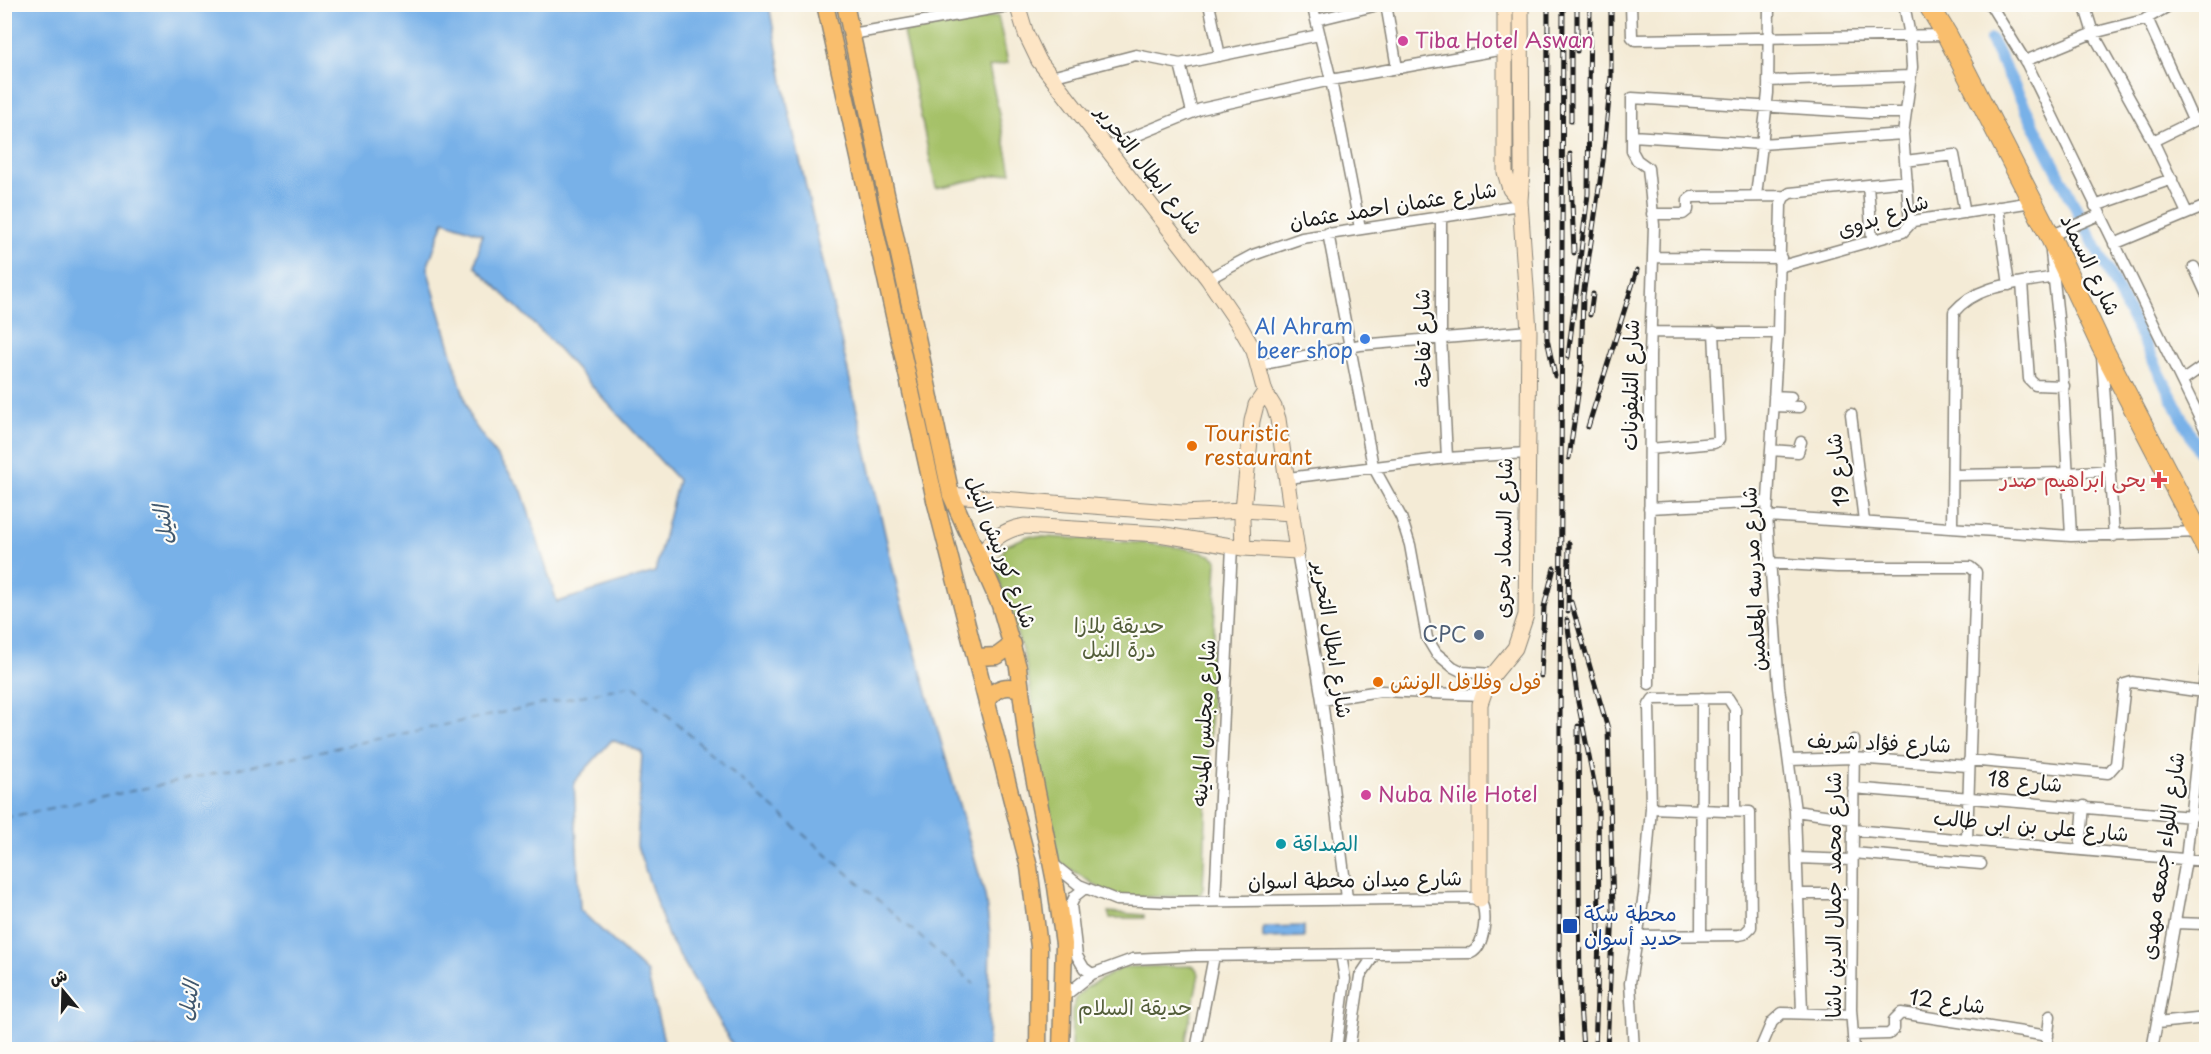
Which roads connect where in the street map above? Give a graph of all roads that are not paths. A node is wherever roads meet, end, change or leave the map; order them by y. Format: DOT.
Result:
graph roads {
  1 [pos="825,4"];
  2 [pos="845,4"];
  3 [pos="1209,4"];
  4 [pos="1312,4"];
  5 [pos="1384,4"];
  6 [pos="1505,4"];
  7 [pos="1521,4"];
  8 [pos="1631,4"];
  9 [pos="1769,4"];
  10 [pos="1904,4"];
  11 [pos="1928,4"];
  12 [pos="1990,4"];
  13 [pos="2084,4"];
  14 [pos="1018,5"];
  15 [pos="2169,5"];
  16 [pos="2147,18"];
  17 [pos="1316,20"];
  18 [pos="2093,33"];
  19 [pos="852,34"];
  20 [pos="1319,35"];
  21 [pos="1947,35"];
  22 [pos="1910,36"];
  23 [pos="1770,40"];
  24 [pos="1504,49"];
  25 [pos="1220,56"];
  26 [pos="2025,61"];
  27 [pos="1180,64"];
  28 [pos="1397,68"];
  29 [pos="1910,76"];
  30 [pos="1051,77"];
  31 [pos="1331,80"];
  32 [pos="1768,81"];
  33 [pos="1767,106"];
  34 [pos="1192,112"];
  35 [pos="1904,113"];
  36 [pos="2202,119"];
  37 [pos="1903,134"];
  38 [pos="1632,136"];
  39 [pos="2153,141"];
  40 [pos="1761,144"];
  41 [pos="1106,148"];
  42 [pos="1905,161"];
  43 [pos="2172,179"];
  44 [pos="1906,181"];
  45 [pos="1868,185"];
  46 [pos="1756,196"];
  47 [pos="1785,196"];
  48 [pos="2032,202"];
  49 [pos="1520,203"];
  50 [pos="2206,206"];
  51 [pos="1998,207"];
  52 [pos="1965,213"];
  53 [pos="2095,213"];
  54 [pos="2187,213"];
  55 [pos="1652,214"];
  56 [pos="1441,217"];
  57 [pos="1910,224"];
  58 [pos="1360,228"];
  59 [pos="1328,233"];
  60 [pos="2055,233"];
  61 [pos="1872,241"];
  62 [pos="2114,244"];
  63 [pos="1653,257"];
  64 [pos="1781,262"];
  65 [pos="2194,267"];
  66 [pos="2054,277"];
  67 [pos="1208,279"];
  68 [pos="2022,283"];
  69 [pos="2009,285"];
  70 [pos="2206,292"];
  71 [pos="1529,331"];
  72 [pos="1651,332"];
  73 [pos="1714,332"];
  74 [pos="1778,333"];
  75 [pos="1441,336"];
  76 [pos="1349,347"];
  77 [pos="2102,347"];
  78 [pos="2206,364"];
  79 [pos="1259,365"];
  80 [pos="2183,380"];
  81 [pos="2064,386"];
  82 [pos="1264,392"];
  83 [pos="1791,397"];
  84 [pos="1774,401"];
  85 [pos="1800,407"];
  86 [pos="1851,414"];
  87 [pos="2206,431"];
  88 [pos="1801,442"];
  89 [pos="1650,449"];
  90 [pos="1771,450"];
  91 [pos="1527,453"];
  92 [pos="1447,458"];
  93 [pos="1373,466"];
  94 [pos="2111,470"];
  95 [pos="2068,474"];
  96 [pos="1954,476"];
  97 [pos="1288,478"];
  98 [pos="951,495"];
  99 [pos="1768,502"];
  100 [pos="1649,508"];
  101 [pos="1244,510"];
  102 [pos="1292,513"];
  103 [pos="1767,516"];
  104 [pos="1864,521"];
  105 [pos="1952,528"];
  106 [pos="2071,536"];
  107 [pos="2115,536"];
  108 [pos="2203,539"];
  109 [pos="1238,547"];
  110 [pos="1297,551"];
  111 [pos="980,558"];
  112 [pos="1769,563"];
  113 [pos="1013,644"];
  114 [pos="977,657"];
  115 [pos="2206,667"];
  116 [pos="1493,674"];
  117 [pos="1649,684"];
  118 [pos="1021,690"];
  119 [pos="2203,692"];
  120 [pos="1482,695"];
  121 [pos="1702,698"];
  122 [pos="988,699"];
  123 [pos="1322,700"];
  124 [pos="1854,740"];
  125 [pos="1854,758"];
  126 [pos="1789,760"];
  127 [pos="1969,763"];
  128 [pos="2201,771"];
  129 [pos="1853,788"];
  130 [pos="1967,796"];
  131 [pos="2084,806"];
  132 [pos="1651,808"];
  133 [pos="1700,810"];
  134 [pos="1735,811"];
  135 [pos="1795,811"];
  136 [pos="2192,817"];
  137 [pos="1853,825"];
  138 [pos="1967,840"];
  139 [pos="2080,850"];
  140 [pos="1852,857"];
  141 [pos="1797,858"];
  142 [pos="2186,860"];
  143 [pos="2206,861"];
  144 [pos="1051,862"];
  145 [pos="1981,864"];
  146 [pos="1085,888"];
  147 [pos="1798,894"];
  148 [pos="1852,894"];
  149 [pos="1347,898"];
  150 [pos="1480,900"];
  151 [pos="1215,901"];
  152 [pos="2175,923"];
  153 [pos="2206,924"];
  154 [pos="1701,935"];
  155 [pos="1639,936"];
  156 [pos="1375,954"];
  157 [pos="1341,955"];
  158 [pos="1214,956"];
  159 [pos="1092,974"];
  160 [pos="1062,998"];
  161 [pos="1802,1012"];
  162 [pos="1851,1015"];
  163 [pos="2050,1016"];
  164 [pos="2206,1018"];
  165 [pos="2157,1023"];
  166 [pos="1853,1035"];
  167 [pos="2048,1036"];
  168 [pos="1038,1050"];
  169 [pos="1061,1050"];
  170 [pos="1196,1050"];
  171 [pos="1336,1050"];
  172 [pos="1349,1050"];
  173 [pos="1634,1050"];
  174 [pos="1760,1050"];
  175 [pos="1854,1050"];
  176 [pos="2046,1050"];
  177 [pos="2152,1050"];
  1 -- 114 [label="main road, شارع كورنيش النيل"];
  2 -- 19 [label="main road, شارع كورنيش النيل"];
  3 -- 25 [label="street"];
  4 -- 17 [label="street"];
  5 -- 17 [label="street"];
  5 -- 28 [label="street"];
  6 -- 24 [label="street, شارع السماد بحرى"];
  7 -- 49 [label="street, شارع السماد بحرى"];
  8 -- 23 [label="street"];
  9 -- 23 [label="street"];
  10 -- 22 [label="street"];
  11 -- 21 [label="highway, شارع السماد"];
  12 -- 26 [label="street"];
  13 -- 18 [label="street"];
  14 -- 19 [label="street"];
  14 -- 30 [label="street, شارع ابطال التحرير"];
  15 -- 16 [label="street"];
  16 -- 18 [label="street"];
  16 -- 36 [label="street"];
  17 -- 20 [label="street"];
  18 -- 26 [label="street"];
  18 -- 39 [label="street"];
  19 -- 98 [label="main road, شارع كورنيش النيل"];
  20 -- 25 [label="street"];
  20 -- 31 [label="street"];
  21 -- 22 [label="street"];
  21 -- 48 [label="highway, شارع السماد"];
  22 -- 23 [label="street"];
  22 -- 29 [label="street"];
  23 -- 32 [label="street"];
  24 -- 28 [label="street"];
  24 -- 49 [label="street, شارع السماد بحرى"];
  25 -- 27 [label="street"];
  26 -- 53 [label="street"];
  27 -- 30 [label="street"];
  27 -- 34 [label="street"];
  28 -- 31 [label="street"];
  29 -- 32 [label="street"];
  29 -- 35 [label="street"];
  30 -- 41 [label="street, شارع ابطال التحرير"];
  31 -- 34 [label="street"];
  31 -- 58 [label="street"];
  32 -- 33 [label="street"];
  33 -- 35 [label="street"];
  33 -- 38 [label="street, شارع التليفونات"];
  33 -- 40 [label="street"];
  34 -- 41 [label="street"];
  35 -- 37 [label="street"];
  36 -- 39 [label="street"];
  37 -- 40 [label="street"];
  37 -- 42 [label="street"];
  38 -- 40 [label="street"];
  38 -- 55 [label="street, شارع التليفونات"];
  39 -- 43 [label="street"];
  40 -- 46 [label="street"];
  41 -- 67 [label="street, شارع ابطال التحرير"];
  42 -- 44 [label="street"];
  42 -- 52 [label="street"];
  43 -- 53 [label="street"];
  43 -- 54 [label="street"];
  44 -- 45 [label="street"];
  44 -- 57 [label="street"];
  45 -- 47 [label="street"];
  45 -- 61 [label="street"];
  46 -- 47 [label="street"];
  46 -- 55 [label="street"];
  47 -- 64 [label="street, شارع مدرسه المعلمين"];
  48 -- 51 [label="street, شارع بدوى"];
  48 -- 60 [label="highway, شارع السماد"];
  49 -- 56 [label="street, شارع عثمان احمد عثمان"];
  49 -- 71 [label="street, شارع السماد بحرى"];
  50 -- 54 [label="street"];
  51 -- 52 [label="street, شارع بدوى"];
  51 -- 69 [label="street"];
  52 -- 57 [label="street, شارع بدوى"];
  53 -- 60 [label="street"];
  53 -- 62 [label="street"];
  54 -- 62 [label="street"];
  55 -- 63 [label="street, شارع التليفونات"];
  56 -- 58 [label="street, شارع عثمان احمد عثمان"];
  56 -- 75 [label="street, شارع تفاحة"];
  57 -- 61 [label="street, شارع بدوى"];
  58 -- 59 [label="street, شارع عثمان احمد عثمان"];
  59 -- 67 [label="street, شارع عثمان احمد عثمان"];
  59 -- 76 [label="street"];
  60 -- 66 [label="street"];
  60 -- 77 [label="highway, شارع السماد"];
  61 -- 64 [label="street, شارع بدوى"];
  62 -- 80 [label="street"];
  63 -- 64 [label="street, شارع بدوى"];
  63 -- 72 [label="street, شارع التليفونات"];
  64 -- 74 [label="street, شارع مدرسه المعلمين"];
  65 -- 70 [label="street"];
  66 -- 68 [label="street"];
  66 -- 81 [label="street"];
  67 -- 79 [label="street, شارع ابطال التحرير"];
  68 -- 69 [label="street"];
  68 -- 81 [label="street"];
  69 -- 96 [label="street"];
  71 -- 75 [label="street"];
  71 -- 91 [label="street, شارع السماد بحرى"];
  72 -- 73 [label="street"];
  72 -- 89 [label="street, شارع التليفونات"];
  73 -- 74 [label="street"];
  73 -- 89 [label="street"];
  74 -- 84 [label="street, شارع مدرسه المعلمين"];
  75 -- 76 [label="street"];
  75 -- 92 [label="street, شارع تفاحة"];
  76 -- 79 [label="street"];
  76 -- 93 [label="street"];
  77 -- 94 [label="street"];
  77 -- 108 [label="highway, شارع السماد"];
  78 -- 80 [label="street"];
  79 -- 82 [label="street, شارع ابطال التحرير"];
  80 -- 87 [label="street"];
  81 -- 95 [label="street"];
  82 -- 97 [label="street, شارع ابطال التحرير"];
  82 -- 101 [label="street"];
  83 -- 84 [label="street"];
  84 -- 85 [label="street"];
  84 -- 90 [label="street, شارع مدرسه المعلمين"];
  86 -- 104 [label="street, شارع 19"];
  88 -- 90 [label="street"];
  89 -- 100 [label="street, شارع التليفونات"];
  90 -- 99 [label="street, شارع مدرسه المعلمين"];
  91 -- 92 [label="street"];
  91 -- 116 [label="street, شارع السماد بحرى"];
  92 -- 93 [label="street"];
  93 -- 97 [label="street"];
  93 -- 116 [label="street"];
  94 -- 95 [label="street"];
  94 -- 107 [label="street"];
  95 -- 96 [label="street"];
  95 -- 106 [label="street"];
  96 -- 105 [label="street"];
  97 -- 102 [label="street, شارع ابطال التحرير"];
  98 -- 101 [label="street"];
  98 -- 111 [label="main road, شارع كورنيش النيل"];
  99 -- 100 [label="street"];
  99 -- 103 [label="street, شارع مدرسه المعلمين"];
  100 -- 117 [label="street, شارع التليفونات"];
  101 -- 102 [label="street"];
  101 -- 109 [label="street"];
  102 -- 110 [label="street, شارع ابطال التحرير"];
  103 -- 104 [label="street"];
  103 -- 112 [label="street, شارع مدرسه المعلمين"];
  104 -- 105 [label="street"];
  105 -- 106 [label="street"];
  106 -- 107 [label="street"];
  107 -- 108 [label="street"];
  109 -- 110 [label="street"];
  109 -- 111 [label="street"];
  109 -- 151 [label="street, شارع مجلس المدينه"];
  110 -- 123 [label="street, شارع ابطال التحرير"];
  111 -- 113 [label="main road, شارع كورنيش النيل"];
  112 -- 126 [label="street, شارع مدرسه المعلمين"];
  112 -- 127 [label="street"];
  113 -- 114 [label="main road"];
  113 -- 118 [label="main road, شارع كورنيش النيل"];
  114 -- 122 [label="main road, شارع كورنيش النيل"];
  115 -- 119 [label="street, شارع اللواء جمعه مهدى"];
  116 -- 120 [label="street, شارع السماد بحرى"];
  118 -- 122 [label="main road"];
  118 -- 144 [label="main road, شارع كورنيش النيل"];
  119 -- 127 [label="street, شارع فؤاد شريف"];
  119 -- 128 [label="street, شارع اللواء جمعه مهدى"];
  120 -- 123 [label="street"];
  120 -- 150 [label="street, شارع السماد بحرى"];
  121 -- 132 [label="street"];
  121 -- 133 [label="street"];
  121 -- 134 [label="street"];
  122 -- 168 [label="main road, شارع كورنيش النيل"];
  123 -- 149 [label="street, شارع ابطال التحرير"];
  124 -- 125 [label="street, شارع محمد جمال الدين باشا"];
  125 -- 126 [label="street, شارع فؤاد شريف"];
  125 -- 127 [label="street, شارع فؤاد شريف"];
  125 -- 129 [label="street, شارع محمد جمال الدين باشا"];
  126 -- 135 [label="street, شارع مدرسه المعلمين"];
  127 -- 130 [label="street"];
  128 -- 136 [label="street, شارع اللواء جمعه مهدى"];
  129 -- 130 [label="street, شارع 18"];
  129 -- 137 [label="street, شارع محمد جمال الدين باشا"];
  130 -- 131 [label="street, شارع 18"];
  130 -- 138 [label="street"];
  131 -- 136 [label="street, شارع 18"];
  131 -- 139 [label="street"];
  132 -- 133 [label="street"];
  132 -- 155 [label="street"];
  133 -- 134 [label="street"];
  133 -- 154 [label="street"];
  134 -- 154 [label="street"];
  135 -- 137 [label="street, شارع على بن ابى طالب"];
  135 -- 141 [label="street, شارع مدرسه المعلمين"];
  136 -- 142 [label="street, شارع اللواء جمعه مهدى"];
  137 -- 138 [label="street, شارع على بن ابى طالب"];
  137 -- 140 [label="street, شارع محمد جمال الدين باشا"];
  138 -- 139 [label="street, شارع على بن ابى طالب"];
  139 -- 142 [label="street, شارع على بن ابى طالب"];
  140 -- 141 [label="street"];
  140 -- 145 [label="street"];
  140 -- 148 [label="street, شارع محمد جمال الدين باشا"];
  141 -- 147 [label="street, شارع مدرسه المعلمين"];
  142 -- 143 [label="street, شارع على بن ابى طالب"];
  142 -- 152 [label="street, شارع اللواء جمعه مهدى"];
  144 -- 146 [label="street, شارع ميدان محطة اسوان"];
  144 -- 160 [label="main road, شارع كورنيش النيل"];
  146 -- 151 [label="street, شارع ميدان محطة اسوان"];
  146 -- 159 [label="street"];
  147 -- 148 [label="street"];
  147 -- 161 [label="street, شارع مدرسه المعلمين"];
  148 -- 162 [label="street, شارع محمد جمال الدين باشا"];
  149 -- 150 [label="street, شارع ميدان محطة اسوان"];
  149 -- 151 [label="street, شارع ميدان محطة اسوان"];
  150 -- 156 [label="street, شارع ميدان محطة اسوان"];
  152 -- 153 [label="street"];
  152 -- 165 [label="street, شارع اللواء جمعه مهدى"];
  154 -- 155 [label="street"];
  155 -- 173 [label="street"];
  156 -- 157 [label="street, شارع ميدان محطة اسوان"];
  156 -- 172 [label="street"];
  157 -- 158 [label="street, شارع ميدان محطة اسوان"];
  157 -- 171 [label="street"];
  158 -- 159 [label="street, شارع ميدان محطة اسوان"];
  158 -- 170 [label="street"];
  159 -- 160 [label="street, شارع ميدان محطة اسوان"];
  160 -- 169 [label="main road, شارع كورنيش النيل"];
  161 -- 162 [label="street"];
  161 -- 174 [label="street"];
  162 -- 166 [label="street, شارع محمد جمال الدين باشا"];
  163 -- 167 [label="street"];
  164 -- 165 [label="street"];
  165 -- 177 [label="street, شارع اللواء جمعه مهدى"];
  166 -- 167 [label="street, شارع 12"];
  166 -- 175 [label="street, شارع محمد جمال الدين باشا"];
  167 -- 176 [label="street"];
}
